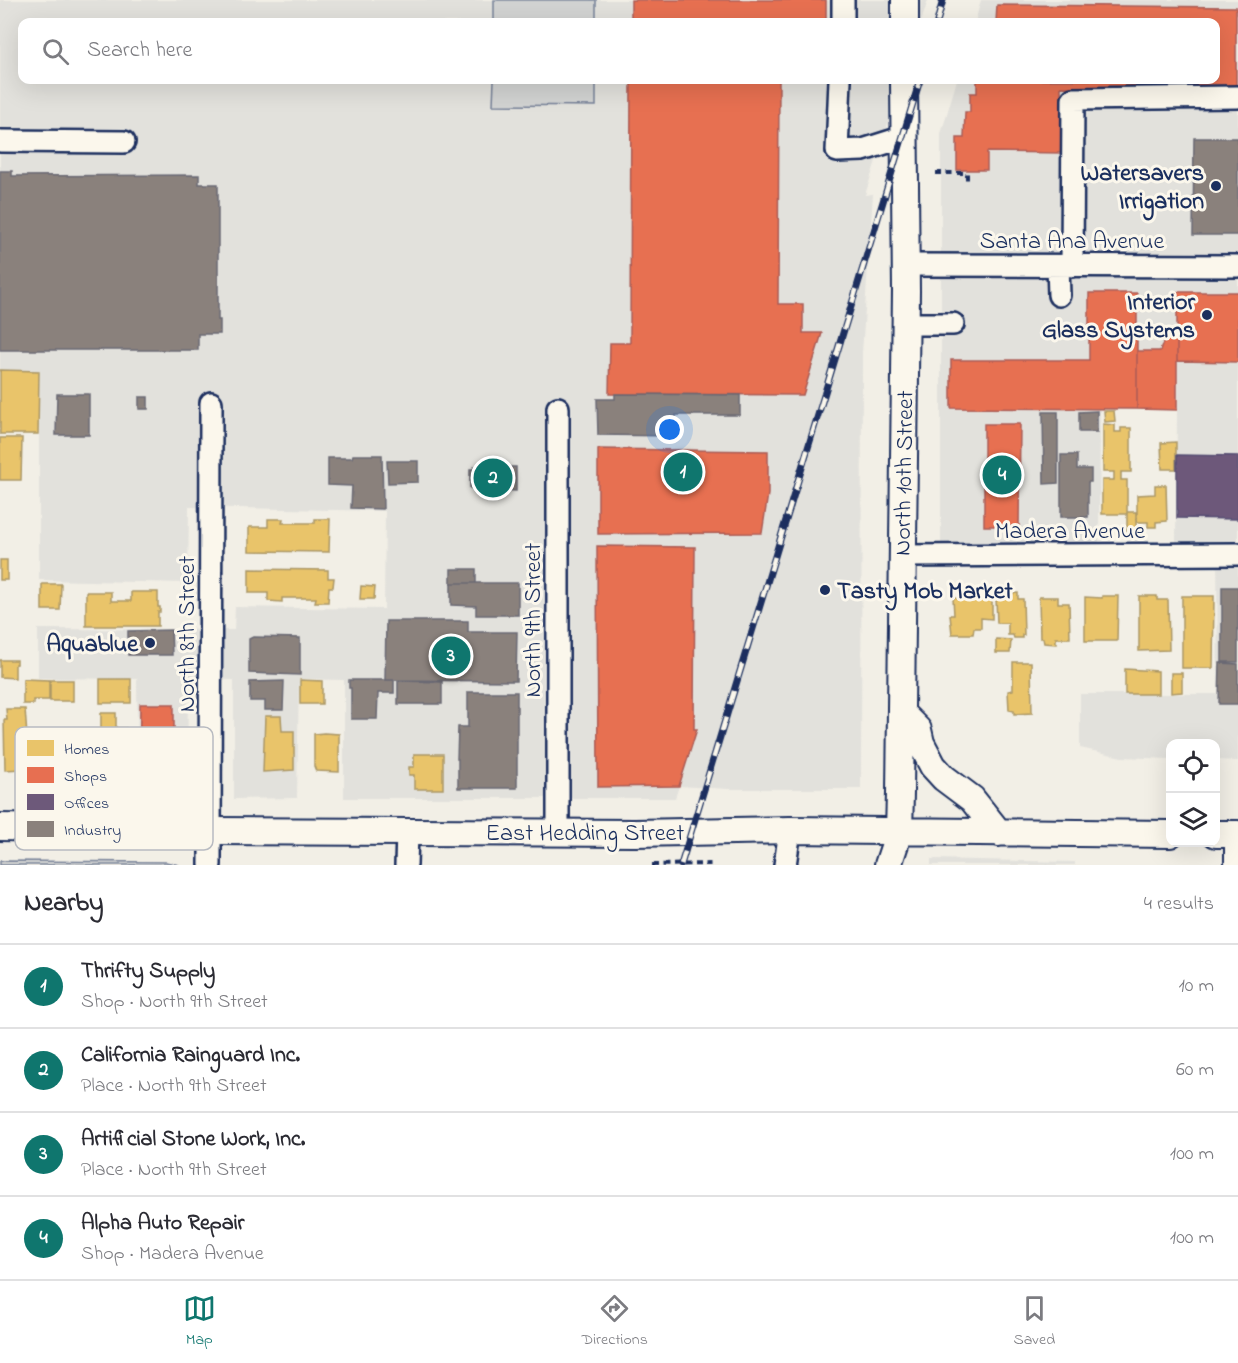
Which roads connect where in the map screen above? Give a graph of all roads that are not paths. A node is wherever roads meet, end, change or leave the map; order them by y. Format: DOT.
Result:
graph roads {
  1 [pos="843,0"];
  2 [pos="905,0"];
  3 [pos="843,18"];
  4 [pos="905,18"];
  5 [pos="840,84"];
  6 [pos="904,84"];
  7 [pos="1238,97"];
  8 [pos="904,137"];
  9 [pos="0,141"];
  10 [pos="124,142"];
  11 [pos="906,265"];
  12 [pos="1065,266"];
  13 [pos="1238,266"];
  14 [pos="1059,295"];
  15 [pos="906,324"];
  16 [pos="953,324"];
  17 [pos="211,403"];
  18 [pos="558,408"];
  19 [pos="1238,554"];
  20 [pos="902,556"];
  21 [pos="901,713"];
  22 [pos="211,727"];
  23 [pos="0,827"];
  24 [pos="15,827"];
  25 [pos="790,830"];
  26 [pos="213,831"];
  27 [pos="899,831"];
  28 [pos="407,832"];
  29 [pos="558,833"];
  30 [pos="999,833"];
  31 [pos="1166,834"];
  32 [pos="1220,834"];
  33 [pos="1238,834"];
  34 [pos="210,850"];
  35 [pos="210,865"];
  36 [pos="406,865"];
  37 [pos="785,865"];
  38 [pos="888,865"];
  39 [pos="1238,865"];
  1 -- 3 [label="street"];
  2 -- 4 [label="main road"];
  5 -- 8 [label="street"];
  6 -- 8 [label="main road, North 10th Street"];
  7 -- 12 [label="street"];
  8 -- 11 [label="main road, North 10th Street"];
  9 -- 10 [label="street"];
  11 -- 12 [label="street, Santa Ana Avenue"];
  11 -- 15 [label="main road, North 10th Street"];
  12 -- 13 [label="street, Santa Ana Avenue"];
  12 -- 14 [label="street"];
  15 -- 16 [label="street"];
  15 -- 20 [label="main road, North 10th Street"];
  17 -- 22 [label="street, North 8th Street"];
  18 -- 29 [label="street, North 9th Street"];
  19 -- 20 [label="street, Madera Avenue"];
  20 -- 21 [label="main road, North 10th Street"];
  21 -- 27 [label="main road, North 10th Street"];
  21 -- 30 [label="main road"];
  23 -- 24 [label="main road, East Hedding Street"];
  25 -- 27 [label="main road, East Hedding Street"];
  25 -- 29 [label="main road, East Hedding Street"];
  25 -- 37 [label="street"];
  26 -- 28 [label="main road, East Hedding Street"];
  27 -- 30 [label="main road, East Hedding Street"];
  27 -- 38 [label="main road, North 10th Street"];
  28 -- 29 [label="main road, East Hedding Street"];
  28 -- 36 [label="street"];
  30 -- 31 [label="main road, East Hedding Street"];
  32 -- 33 [label="main road"];
  33 -- 39 [label="main road"];
  34 -- 35 [label="street, North 8th Street"];
}
